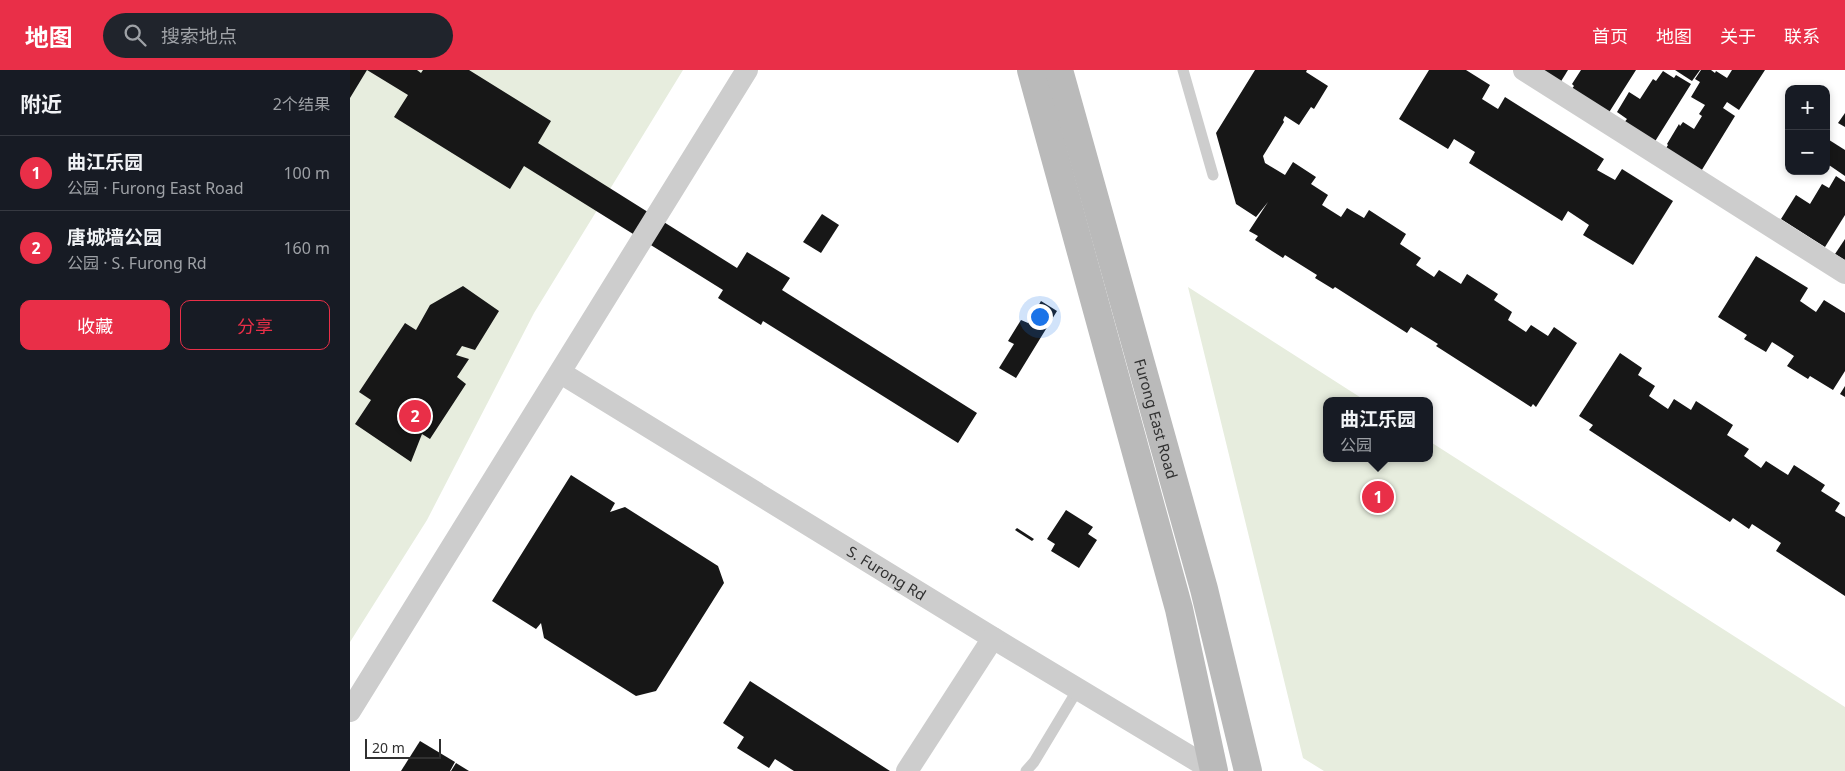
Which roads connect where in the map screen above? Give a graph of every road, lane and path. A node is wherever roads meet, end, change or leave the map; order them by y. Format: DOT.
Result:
graph roads {
  1 [pos="747,70"];
  2 [pos="1031,70"];
  3 [pos="1059,70"];
  4 [pos="1183,70"];
  5 [pos="1524,70"];
  6 [pos="1213,175"];
  7 [pos="1845,273"];
  8 [pos="561,373"];
  9 [pos="993,638"];
  10 [pos="1078,689"];
  11 [pos="350,711"];
  12 [pos="1032,768"];
  13 [pos="907,771"];
  14 [pos="1214,771"];
  15 [pos="1248,771"];
  1 -- 8 [label="street"];
  2 -- 14 [label="main road, Furong East Road"];
  3 -- 15 [label="main road, Furong East Road"];
  4 -- 6 [label="lane"];
  5 -- 7 [label="street"];
  8 -- 9 [label="street, S. Furong Rd"];
  8 -- 11 [label="street"];
  9 -- 10 [label="street, S. Furong Rd"];
  9 -- 13 [label="street"];
  10 -- 12 [label="lane"];
  10 -- 14 [label="street, S. Furong Rd"];
}
